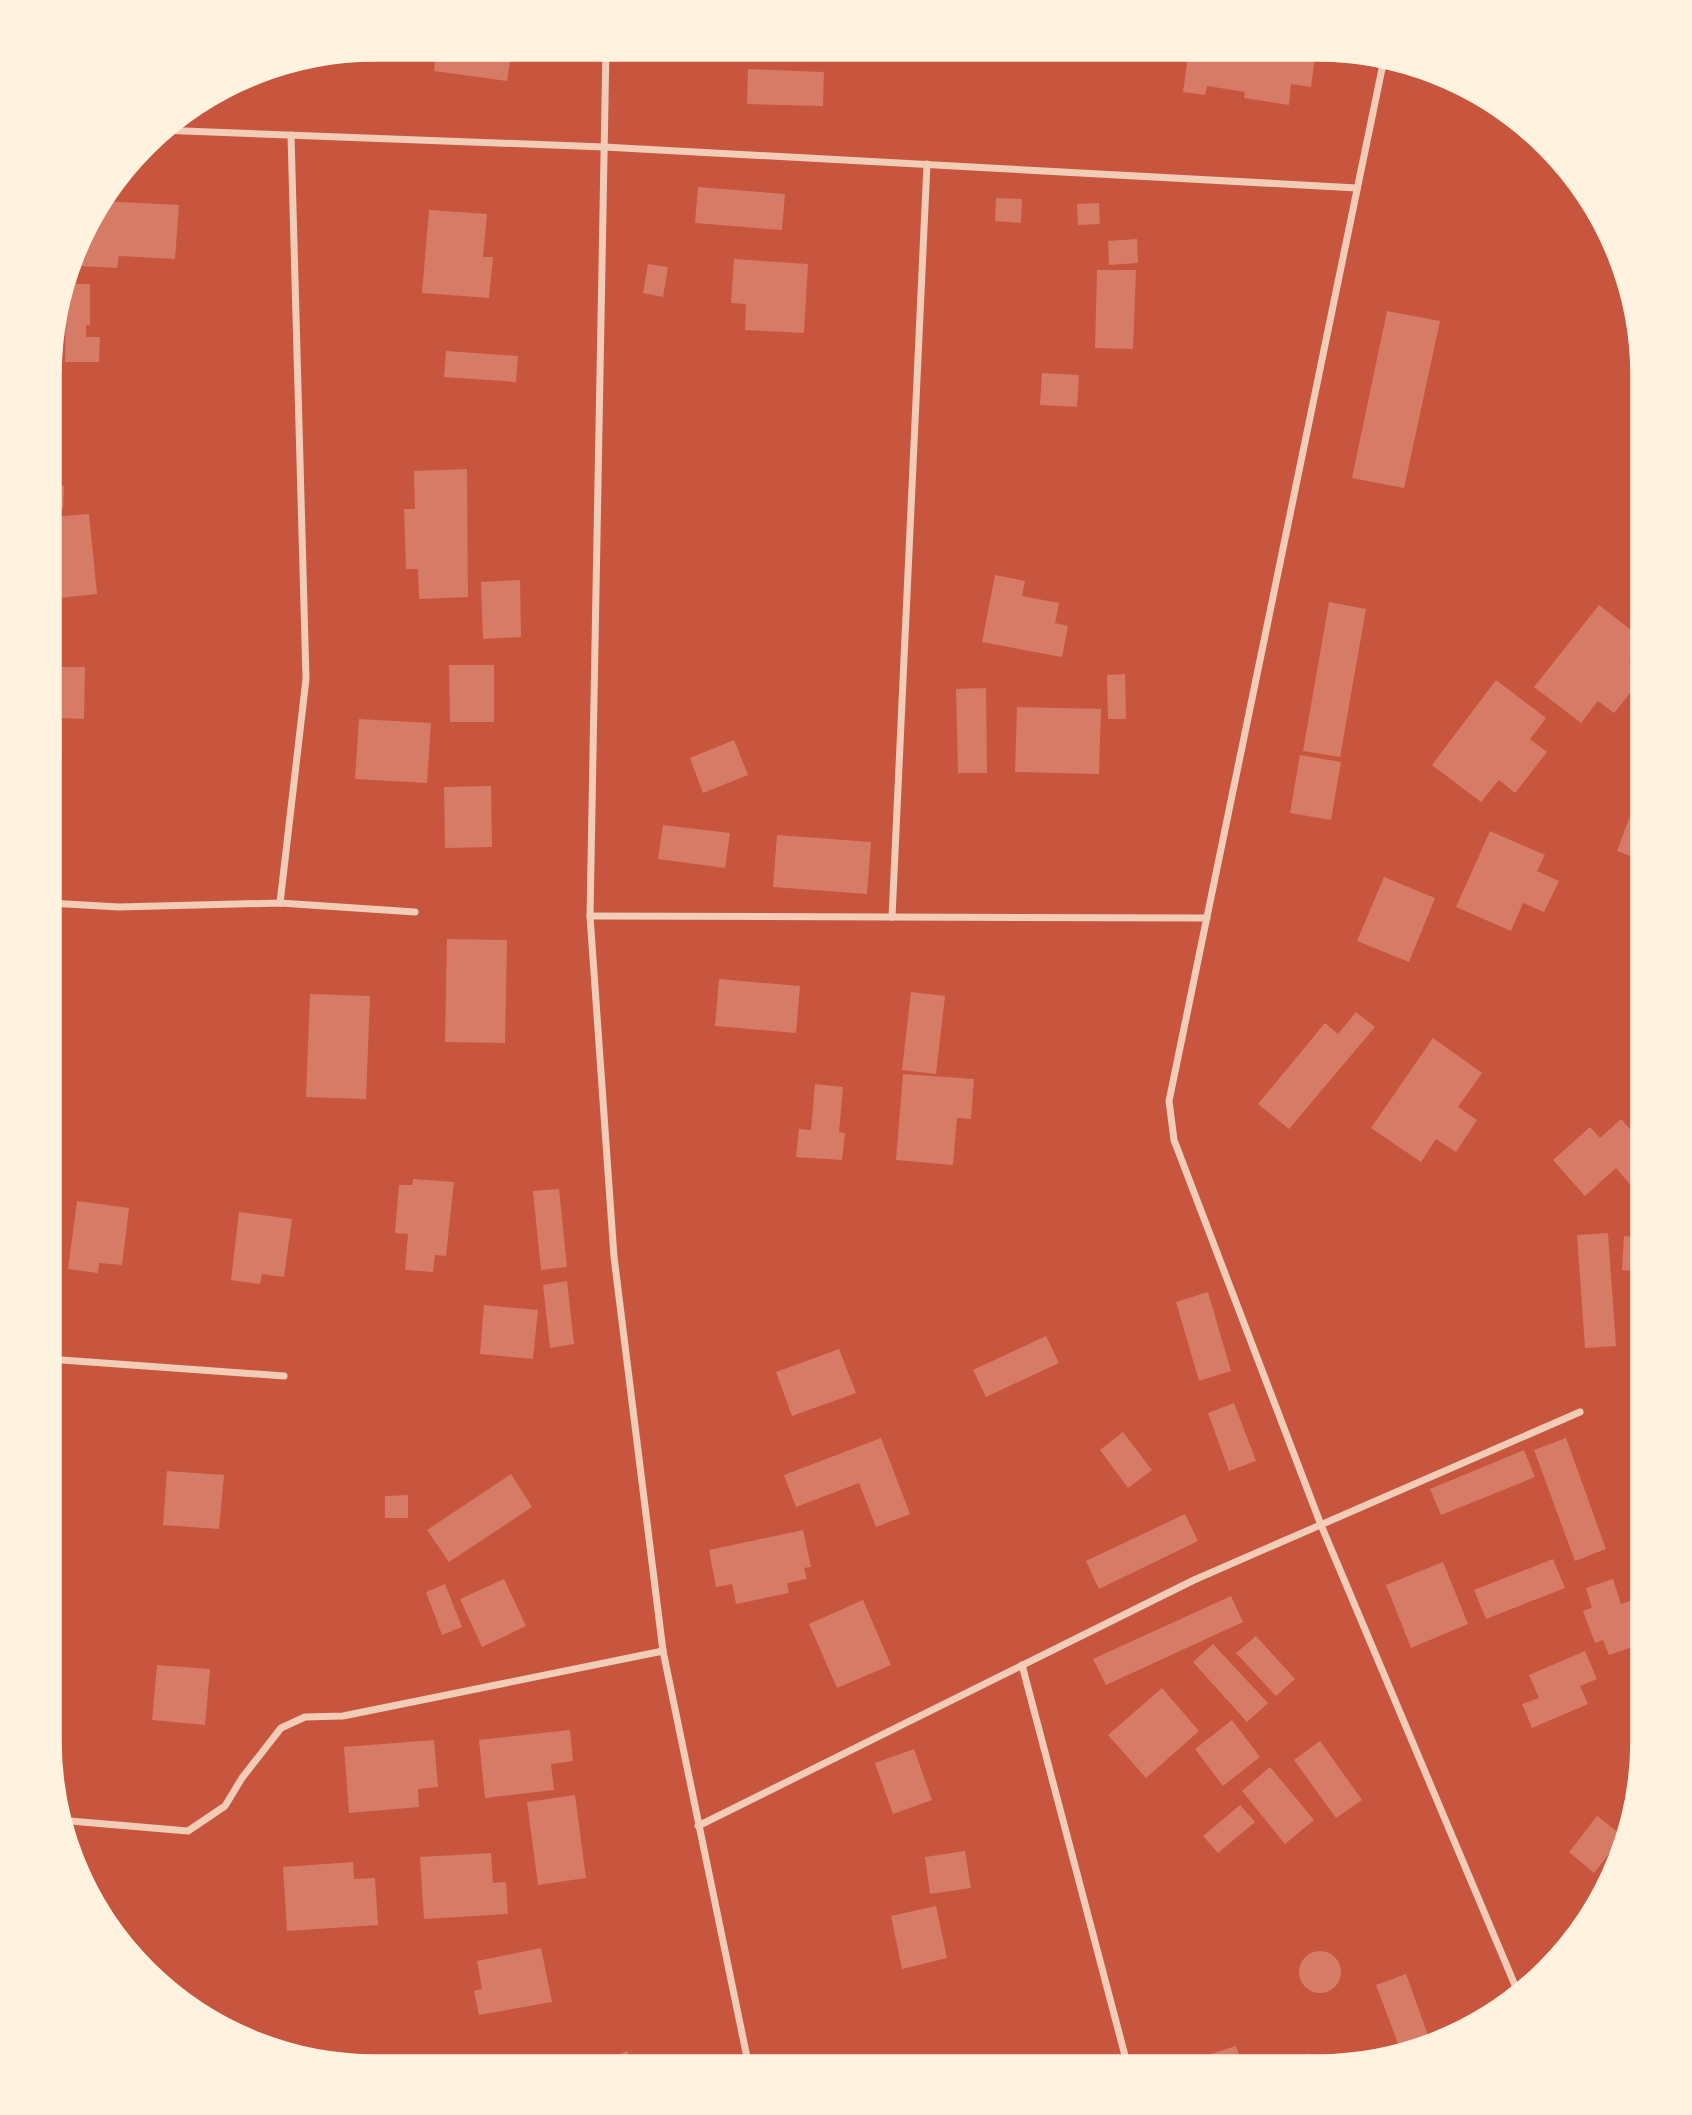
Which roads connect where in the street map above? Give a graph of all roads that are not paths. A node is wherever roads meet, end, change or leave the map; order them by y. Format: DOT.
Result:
graph roads {
  1 [pos="606,60"];
  2 [pos="1382,67"];
  3 [pos="176,131"];
  4 [pos="291,135"];
  5 [pos="604,146"];
  6 [pos="927,164"];
  7 [pos="1357,188"];
  8 [pos="280,903"];
  9 [pos="60,904"];
  10 [pos="415,912"];
  11 [pos="590,915"];
  12 [pos="892,917"];
  13 [pos="1207,918"];
  14 [pos="60,1360"];
  15 [pos="284,1376"];
  16 [pos="1580,1412"];
  17 [pos="1321,1525"];
  18 [pos="663,1651"];
  19 [pos="1023,1665"];
  20 [pos="70,1821"];
  21 [pos="698,1826"];
  22 [pos="1515,1985"];
  23 [pos="747,2056"];
  24 [pos="1125,2056"];
  1 -- 5 [label="street"];
  2 -- 7 [label="street"];
  3 -- 4 [label="street"];
  4 -- 5 [label="street"];
  4 -- 8 [label="street"];
  5 -- 6 [label="street"];
  5 -- 11 [label="street"];
  6 -- 7 [label="street"];
  6 -- 12 [label="street"];
  7 -- 13 [label="street"];
  8 -- 9 [label="street"];
  8 -- 10 [label="street"];
  11 -- 12 [label="street"];
  11 -- 18 [label="street"];
  12 -- 13 [label="street"];
  13 -- 17 [label="street"];
  14 -- 15 [label="street"];
  16 -- 17 [label="street"];
  17 -- 19 [label="street"];
  17 -- 22 [label="street"];
  18 -- 20 [label="street"];
  18 -- 21 [label="street"];
  19 -- 21 [label="street"];
  19 -- 24 [label="street"];
  21 -- 23 [label="street"];
}
